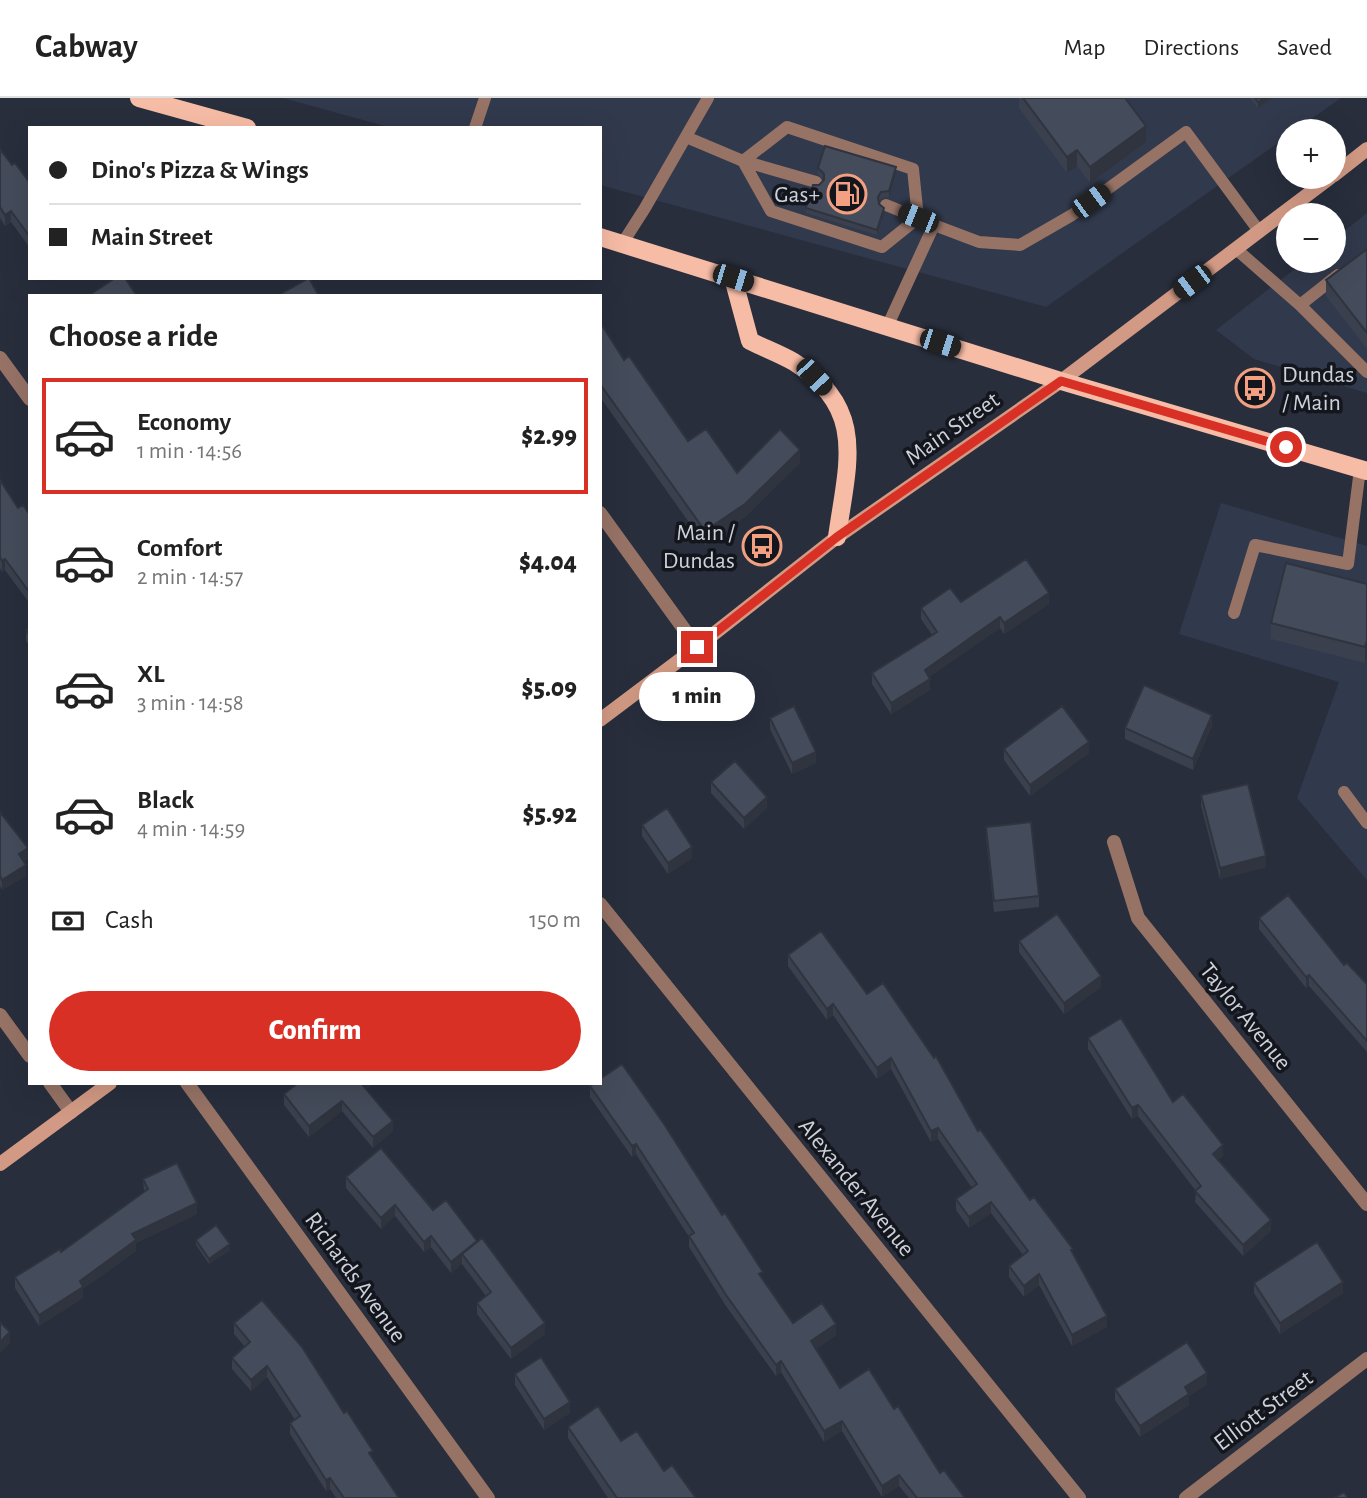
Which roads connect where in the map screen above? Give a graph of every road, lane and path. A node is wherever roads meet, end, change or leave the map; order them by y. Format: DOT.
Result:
graph roads {
  1 [pos="139,98"];
  2 [pos="485,98"];
  3 [pos="708,98"];
  4 [pos="240,126"];
  5 [pos="476,126"];
  6 [pos="686,137"];
  7 [pos="1365,154"];
  8 [pos="743,160"];
  9 [pos="1346,167"];
  10 [pos="816,182"];
  11 [pos="1315,189"];
  12 [pos="886,205"];
  13 [pos="918,218"];
  14 [pos="934,225"];
  15 [pos="1259,231"];
  16 [pos="602,238"];
  17 [pos="622,244"];
  18 [pos="1236,249"];
  19 [pos="1348,267"];
  20 [pos="733,278"];
  21 [pos="1300,305"];
  22 [pos="887,327"];
  23 [pos="0,358"];
  24 [pos="1367,373"];
  25 [pos="1061,381"];
  26 [pos="28,396"];
  27 [pos="1363,470"];
  28 [pos="602,516"];
  29 [pos="837,537"];
  30 [pos="1234,613"];
  31 [pos="697,647"];
  32 [pos="602,718"];
  33 [pos="1344,792"];
  34 [pos="1367,823"];
  35 [pos="1114,842"];
  36 [pos="602,906"];
  37 [pos="0,1015"];
  38 [pos="28,1053"];
  39 [pos="51,1085"];
  40 [pos="107,1085"];
  41 [pos="188,1085"];
  42 [pos="71,1112"];
  43 [pos="0,1164"];
  44 [pos="1367,1205"];
  45 [pos="1367,1359"];
  46 [pos="488,1498"];
  47 [pos="1079,1498"];
  48 [pos="1186,1498"];
  1 -- 4 [label="main road"];
  2 -- 5 [label="lane"];
  3 -- 6 [label="lane"];
  6 -- 8 [label="lane"];
  6 -- 17 [label="lane"];
  7 -- 9 [label="main road, Main Street"];
  8 -- 10 [label="lane"];
  8 -- 13 [label="lane"];
  8 -- 13 [label="lane"];
  11 -- 15 [label="main road, Main Street"];
  12 -- 13 [label="lane"];
  13 -- 14 [label="lane"];
  14 -- 15 [label="lane"];
  14 -- 22 [label="lane"];
  15 -- 18 [label="main road, Main Street"];
  16 -- 17 [label="main road"];
  17 -- 20 [label="main road"];
  18 -- 21 [label="lane"];
  18 -- 25 [label="main road, Main Street"];
  19 -- 21 [label="lane"];
  20 -- 22 [label="main road"];
  20 -- 29 [label="main road"];
  21 -- 24 [label="lane"];
  22 -- 25 [label="main road"];
  23 -- 26 [label="street"];
  25 -- 27 [label="main road"];
  25 -- 29 [label="main road, Main Street"];
  27 -- 30 [label="lane"];
  28 -- 31 [label="street"];
  29 -- 31 [label="main road, Main Street"];
  31 -- 32 [label="main road, Main Street"];
  33 -- 34 [label="lane"];
  35 -- 44 [label="street, Taylor Avenue"];
  36 -- 47 [label="street, Alexander Avenue"];
  37 -- 38 [label="street"];
  39 -- 42 [label="street"];
  40 -- 42 [label="main road"];
  41 -- 46 [label="street, Richards Avenue"];
  42 -- 43 [label="main road"];
  45 -- 48 [label="street, Elliott Street"];
}
